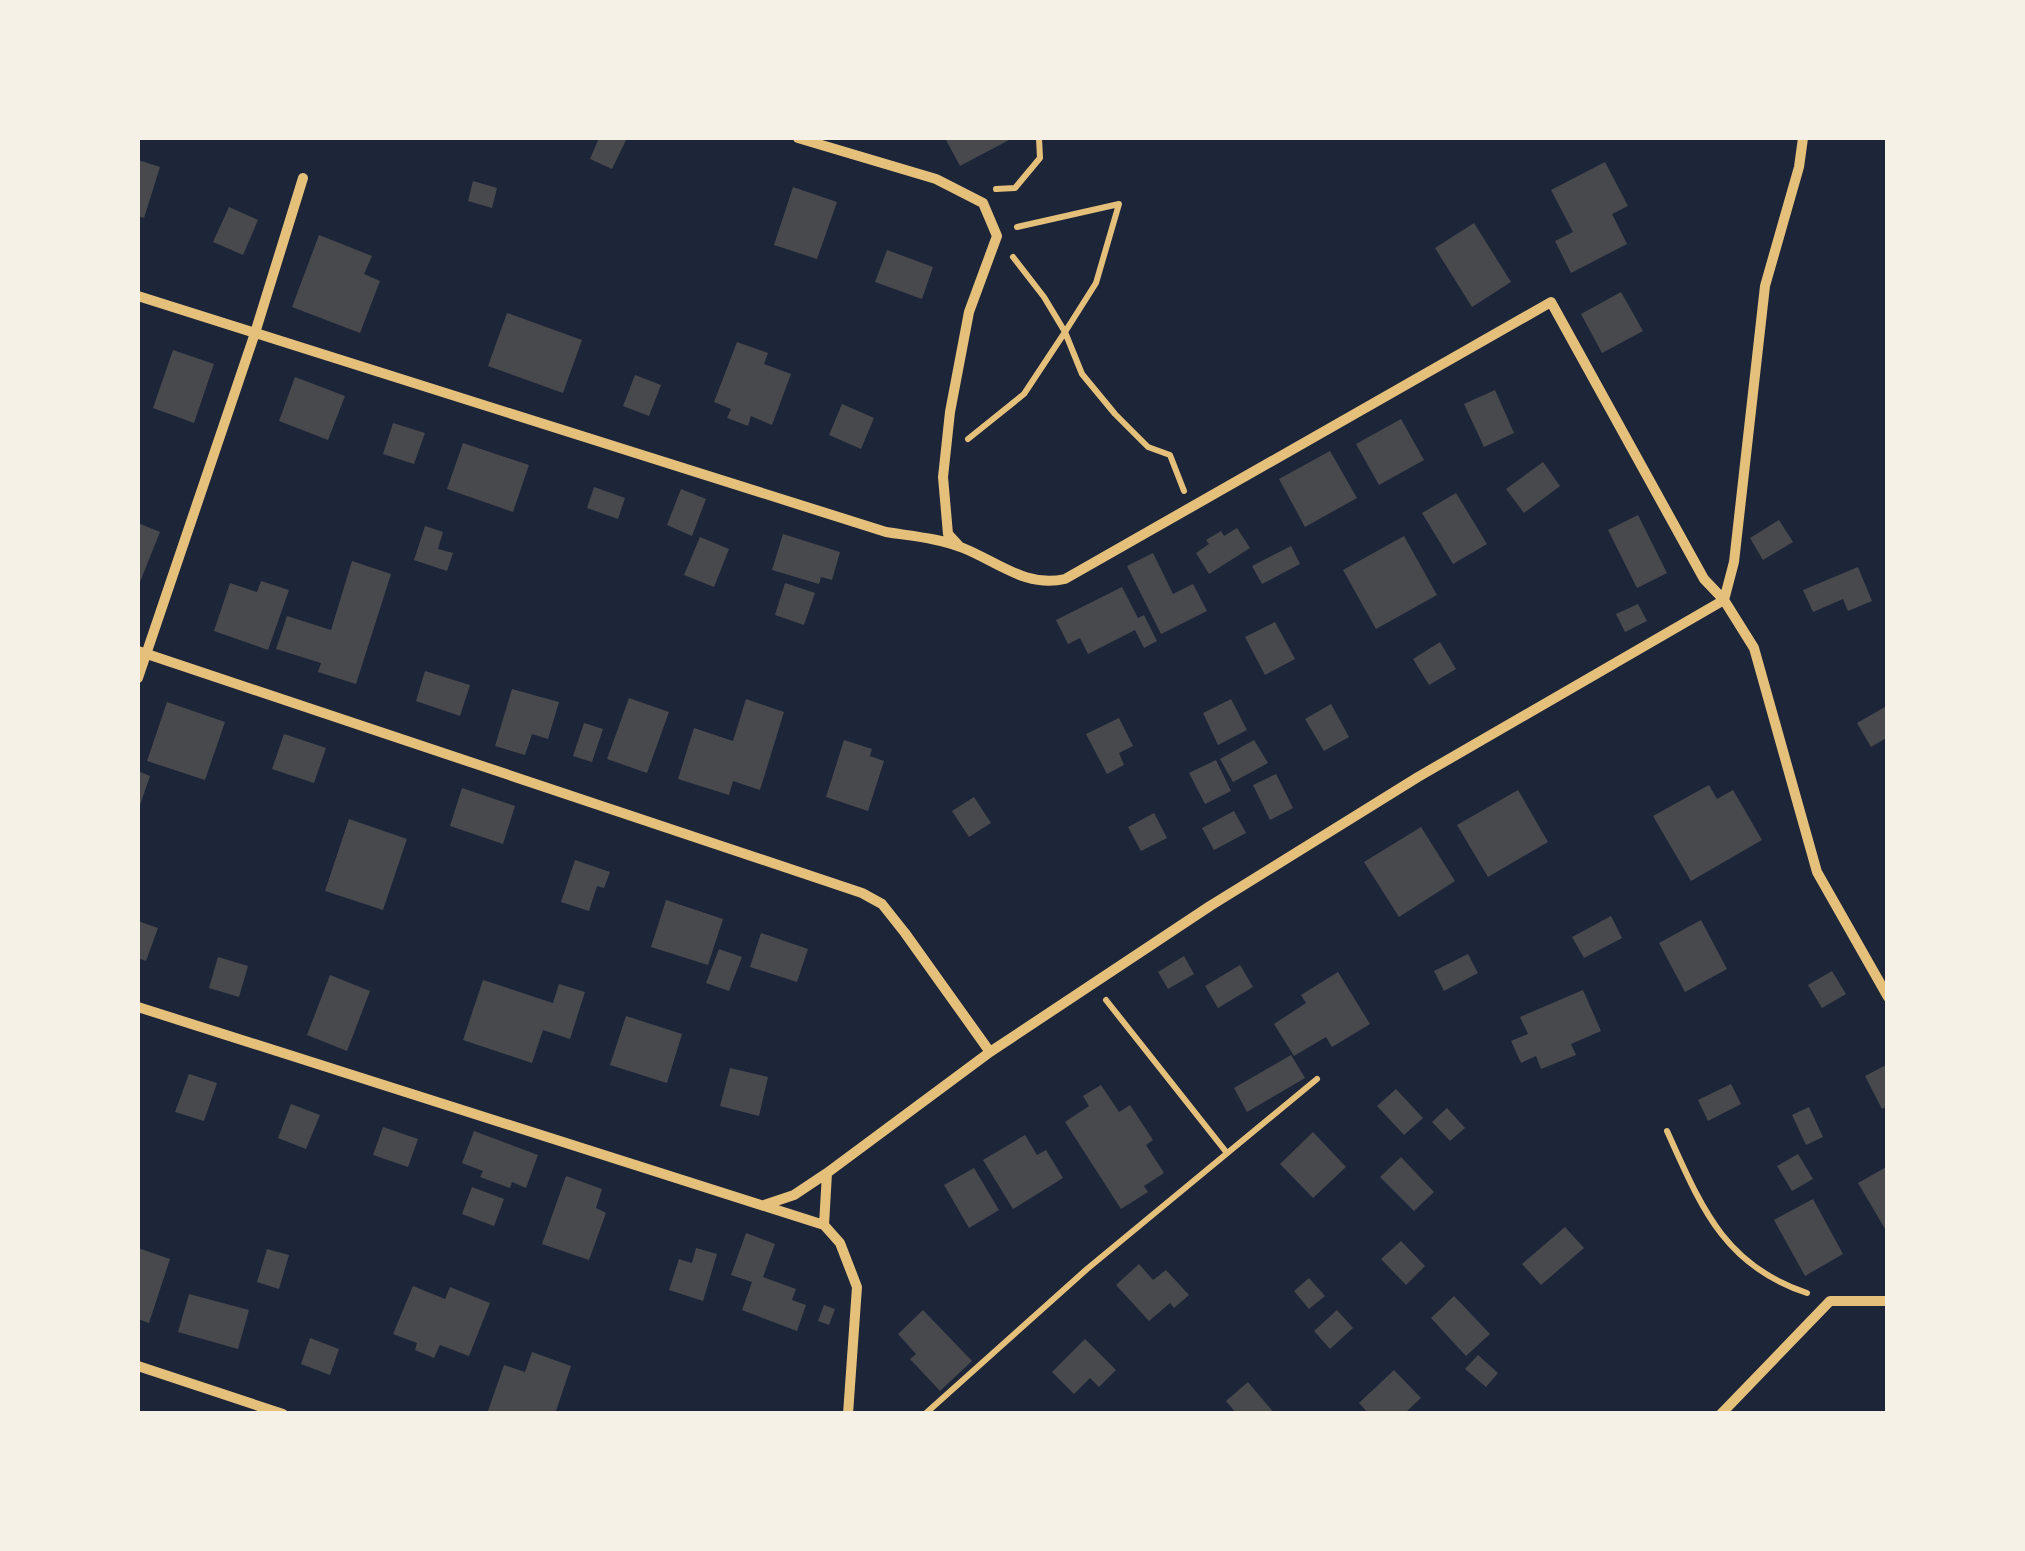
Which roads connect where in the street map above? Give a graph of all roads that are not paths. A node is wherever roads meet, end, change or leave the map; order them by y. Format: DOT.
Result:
graph roads {
  1 [pos="798,138"];
  2 [pos="1803,138"];
  3 [pos="303,178"];
  4 [pos="138,296"];
  5 [pos="255,333"];
  6 [pos="960,546"];
  7 [pos="1724,600"];
  8 [pos="141,652"];
  9 [pos="138,678"];
  10 [pos="1888,997"];
  11 [pos="138,1007"];
  12 [pos="990,1052"];
  13 [pos="827,1172"];
  14 [pos="763,1206"];
  15 [pos="824,1225"];
  16 [pos="1888,1301"];
  17 [pos="138,1366"];
  18 [pos="283,1414"];
  19 [pos="848,1414"];
  20 [pos="1721,1414"];
  1 -- 6 [label="street"];
  2 -- 7 [label="street"];
  3 -- 5 [label="street"];
  4 -- 5 [label="street"];
  5 -- 6 [label="street"];
  5 -- 8 [label="street"];
  6 -- 7 [label="street"];
  7 -- 10 [label="street"];
  7 -- 12 [label="street"];
  8 -- 9 [label="street"];
  8 -- 12 [label="street"];
  11 -- 14 [label="street"];
  12 -- 13 [label="street"];
  13 -- 14 [label="street"];
  13 -- 15 [label="street"];
  14 -- 15 [label="street"];
  15 -- 19 [label="street"];
  16 -- 20 [label="street"];
  17 -- 18 [label="street"];
}
